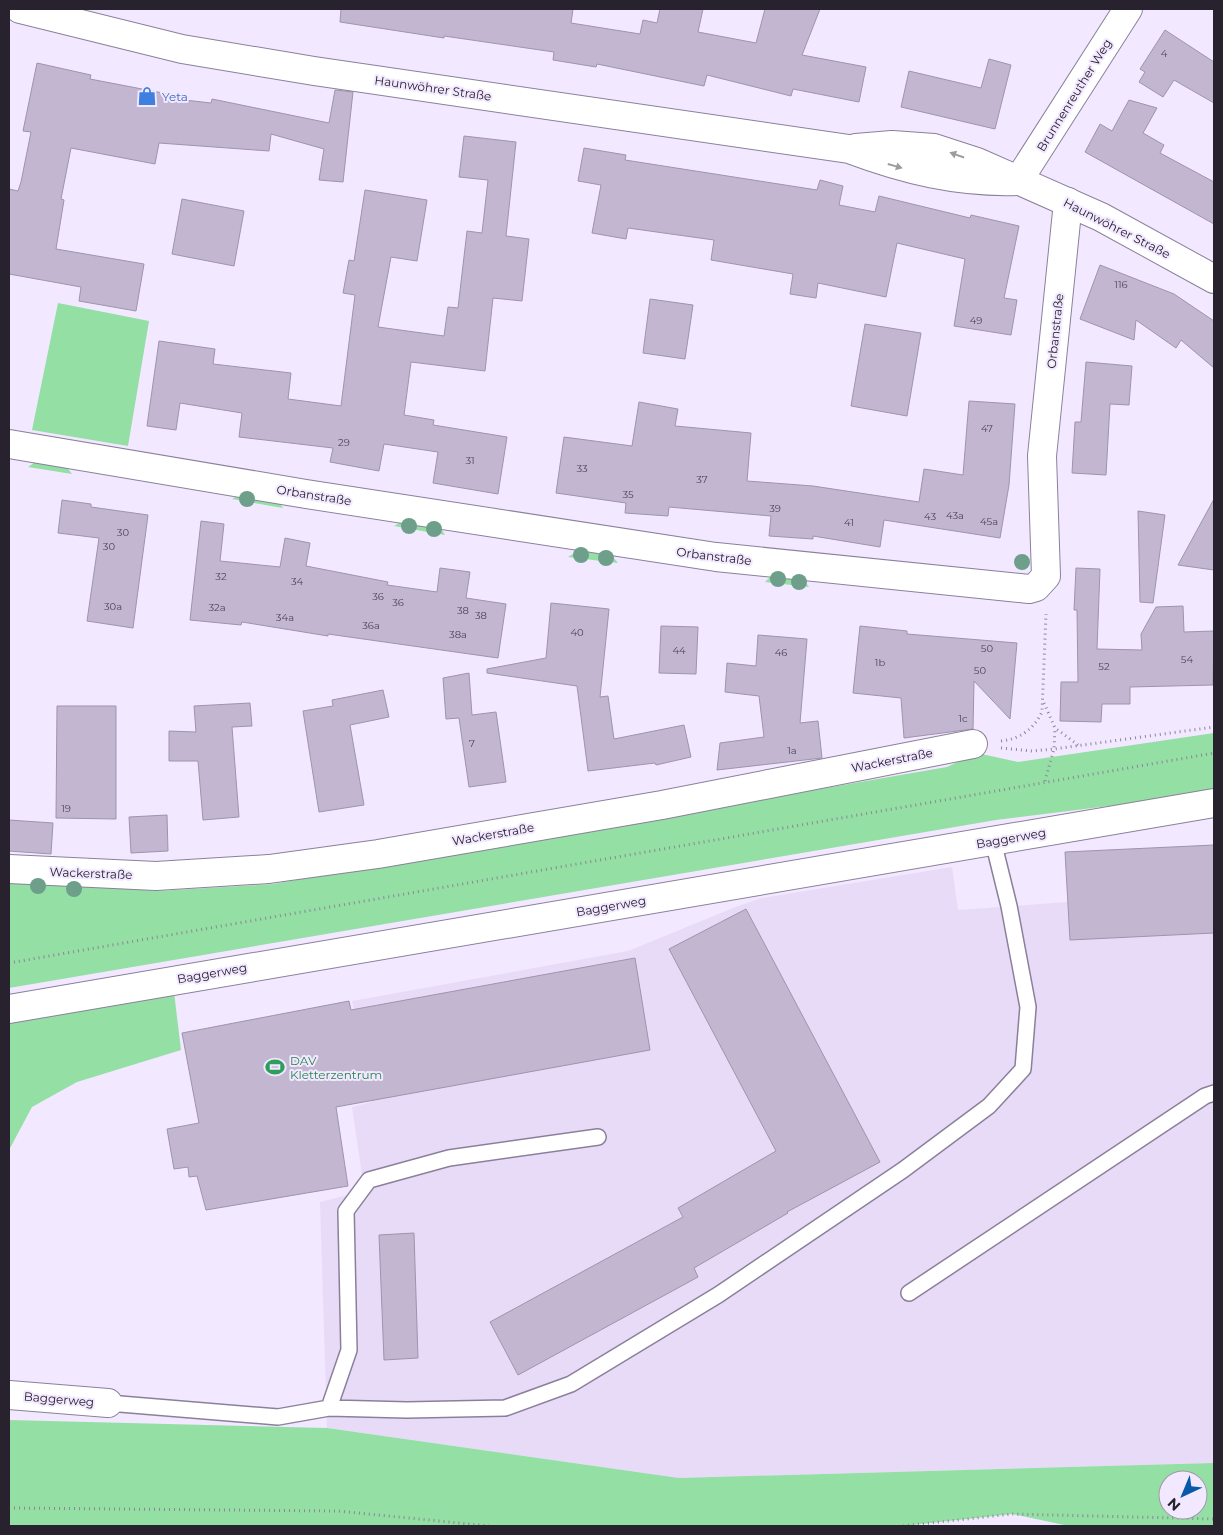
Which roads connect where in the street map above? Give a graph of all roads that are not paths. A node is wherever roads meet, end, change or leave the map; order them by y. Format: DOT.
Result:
graph roads {
  1 [pos="20,9"];
  2 [pos="1128,9"];
  3 [pos="1018,180"];
  4 [pos="1068,202"];
  5 [pos="1214,279"];
  6 [pos="9,444"];
  7 [pos="973,744"];
  8 [pos="1214,803"];
  9 [pos="993,841"];
  10 [pos="9,869"];
  11 [pos="9,1009"];
  12 [pos="1214,1093"];
  13 [pos="598,1137"];
  14 [pos="909,1293"];
  15 [pos="9,1396"];
  16 [pos="108,1404"];
  17 [pos="329,1408"];
  1 -- 3 [label="street, Haunwöhrer Straße"];
  2 -- 3 [label="street, Brunnenreuther Weg"];
  3 -- 4 [label="street, Haunwöhrer Straße"];
  4 -- 5 [label="street, Haunwöhrer Straße"];
  4 -- 6 [label="street, Orbanstraße"];
  7 -- 10 [label="street, Wackerstraße"];
  8 -- 9 [label="street, Baggerweg"];
  9 -- 11 [label="street, Baggerweg"];
  9 -- 17 [label="lane"];
  12 -- 14 [label="lane"];
  13 -- 17 [label="lane"];
  15 -- 16 [label="street, Baggerweg"];
  16 -- 17 [label="lane"];
}
